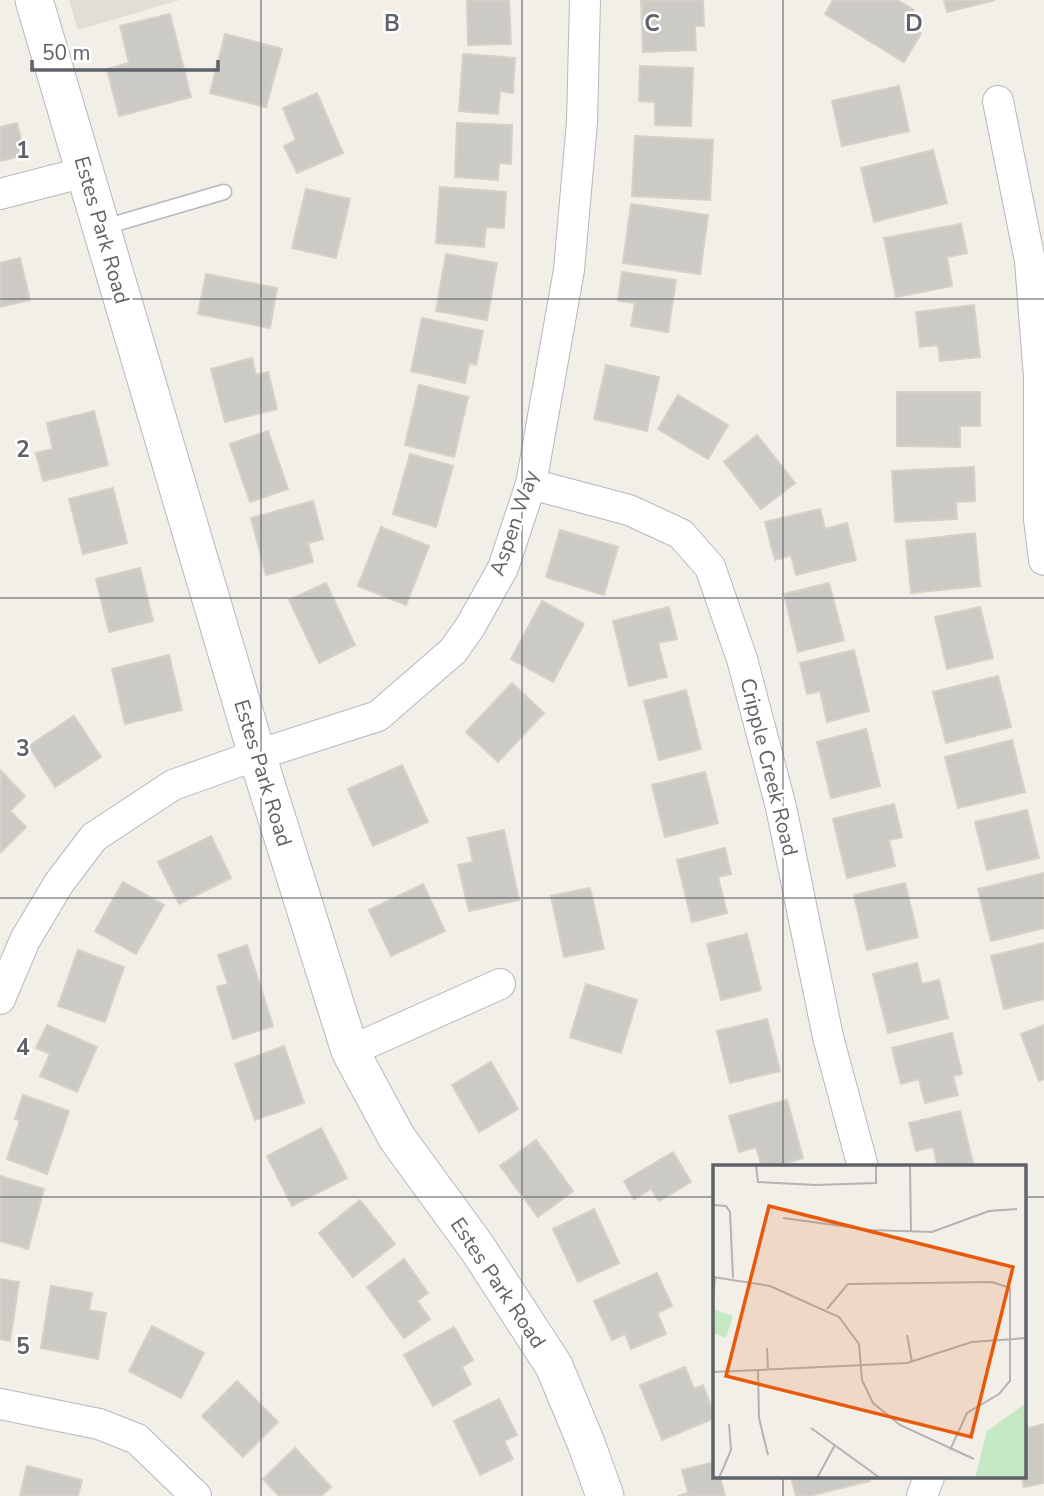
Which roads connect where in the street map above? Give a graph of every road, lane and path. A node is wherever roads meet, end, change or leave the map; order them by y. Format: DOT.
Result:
graph roads {
  1 [pos="34,0"];
  2 [pos="585,0"];
  3 [pos="998,101"];
  4 [pos="85,172"];
  5 [pos="224,192"];
  6 [pos="0,194"];
  7 [pos="101,228"];
  8 [pos="531,484"];
  9 [pos="1044,560"];
  10 [pos="257,755"];
  11 [pos="500,984"];
  12 [pos="0,999"];
  13 [pos="350,1051"];
  14 [pos="862,1165"];
  15 [pos="0,1404"];
  16 [pos="929,1478"];
  17 [pos="196,1496"];
  18 [pos="605,1496"];
  19 [pos="922,1496"];
  1 -- 4 [label="street, Estes Park Road"];
  2 -- 8 [label="street, Aspen Way"];
  3 -- 9 [label="street"];
  4 -- 6 [label="street"];
  4 -- 7 [label="street, Estes Park Road"];
  5 -- 7 [label="lane"];
  7 -- 10 [label="street, Estes Park Road"];
  8 -- 10 [label="street, Aspen Way"];
  8 -- 14 [label="street, Cripple Creek Road"];
  10 -- 12 [label="street, Aspen Way"];
  10 -- 13 [label="street, Estes Park Road"];
  11 -- 13 [label="street"];
  13 -- 18 [label="street, Estes Park Road"];
  15 -- 17 [label="street"];
  16 -- 19 [label="street"];
}
